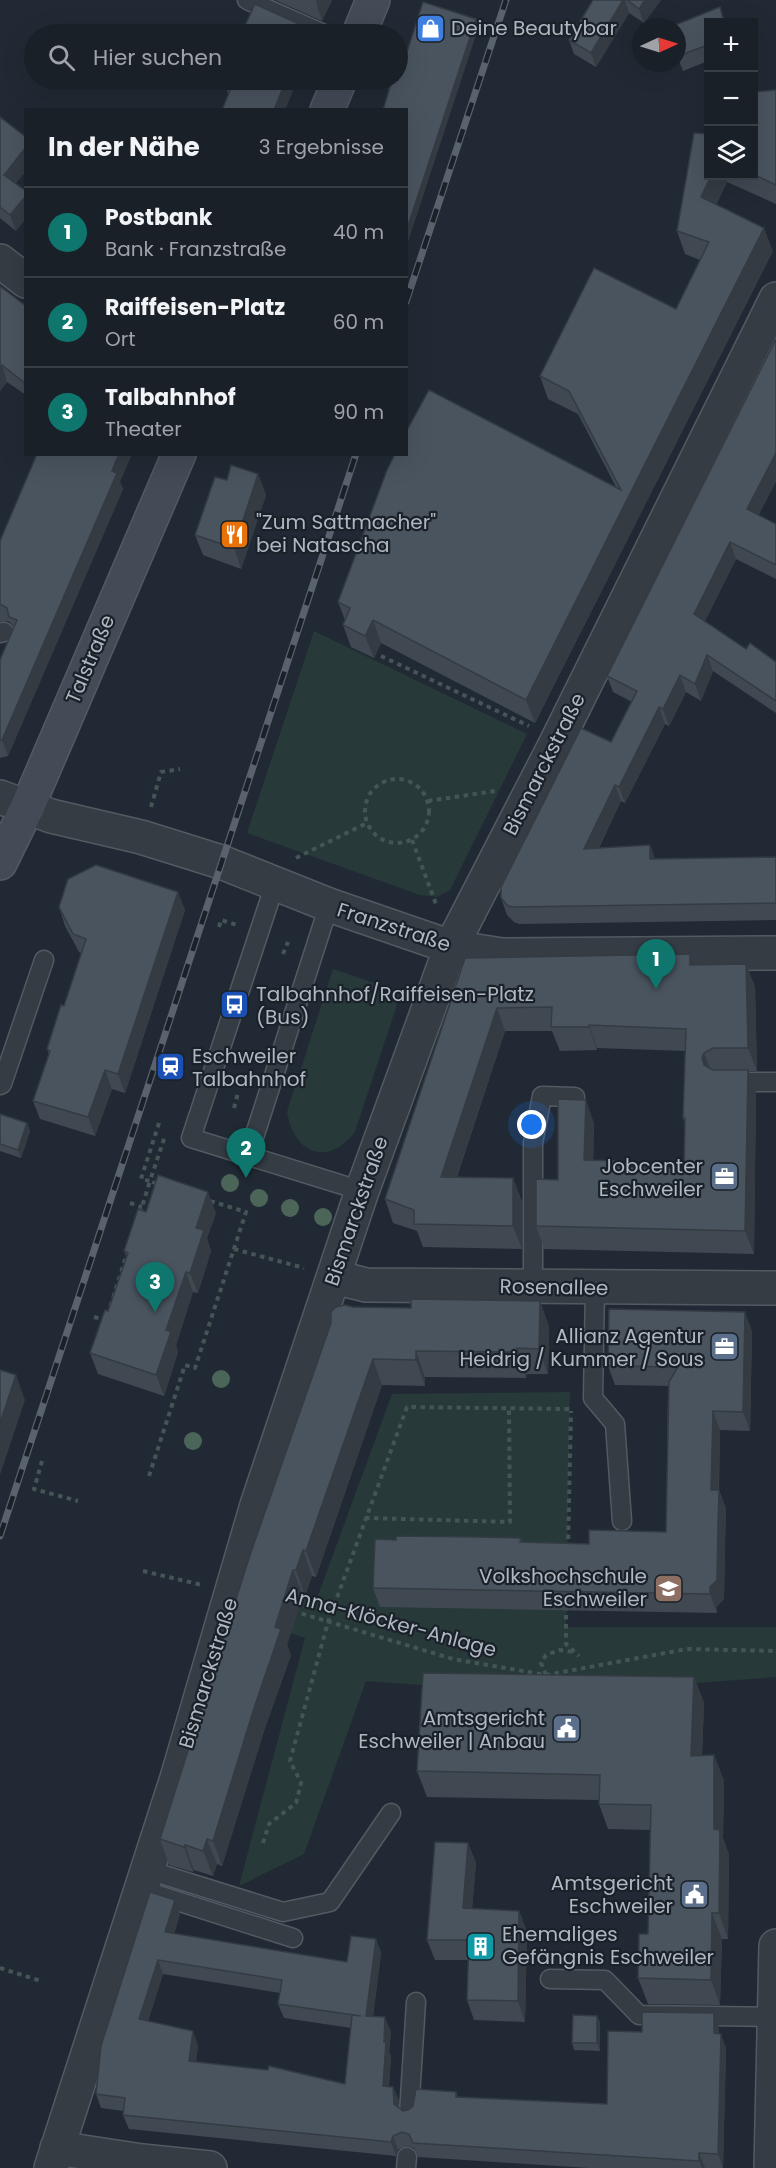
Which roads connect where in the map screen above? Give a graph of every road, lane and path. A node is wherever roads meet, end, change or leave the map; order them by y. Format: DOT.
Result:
graph roads {
  1 [pos="247,0"];
  2 [pos="373,0"];
  3 [pos="301,24"];
  4 [pos="362,24"];
  5 [pos="336,90"];
  6 [pos="328,108"];
  7 [pos="0,261"];
  8 [pos="24,279"];
  9 [pos="776,299"];
  10 [pos="178,456"];
  11 [pos="381,656"];
  12 [pos="557,740"];
  13 [pos="180,769"];
  14 [pos="534,785"];
  15 [pos="428,801"];
  16 [pos="13,803"];
  17 [pos="367,823"];
  18 [pos="141,837"];
  19 [pos="412,840"];
  20 [pos="0,863"];
  21 [pos="266,880"];
  22 [pos="328,905"];
  23 [pos="288,942"];
  24 [pos="451,947"];
  25 [pos="776,953"];
  26 [pos="283,954"];
  27 [pos="44,960"];
  28 [pos="722,1082"];
  29 [pos="776,1082"];
  30 [pos="0,1085"];
  31 [pos="238,1093"];
  32 [pos="574,1097"];
  33 [pos="234,1108"];
  34 [pos="159,1123"];
  35 [pos="167,1130"];
  36 [pos="248,1156"];
  37 [pos="150,1181"];
  38 [pos="161,1185"];
  39 [pos="362,1191"];
  40 [pos="204,1198"];
  41 [pos="130,1203"];
  42 [pos="142,1207"];
  43 [pos="139,1218"];
  44 [pos="234,1249"];
  45 [pos="128,1252"];
  46 [pos="334,1276"];
  47 [pos="533,1287"];
  48 [pos="595,1288"];
  49 [pos="776,1288"];
  50 [pos="94,1317"];
  51 [pos="571,1400"];
  52 [pos="509,1408"];
  53 [pos="571,1409"];
  54 [pos="42,1461"];
  55 [pos="149,1476"];
  56 [pos="78,1501"];
  57 [pos="365,1518"];
  58 [pos="622,1521"];
  59 [pos="567,1558"];
  60 [pos="142,1571"];
  61 [pos="232,1593"];
  62 [pos="566,1605"];
  63 [pos="282,1608"];
  64 [pos="328,1622"];
  65 [pos="776,1651"];
  66 [pos="546,1676"];
  67 [pos="392,1813"];
  68 [pos="263,1843"];
  69 [pos="145,1880"];
  70 [pos="293,1938"];
  71 [pos="776,1946"];
  72 [pos="0,1968"];
  73 [pos="550,1979"];
  74 [pos="41,1981"];
  75 [pos="416,2002"];
  76 [pos="774,2017"];
  77 [pos="410,2114"];
  78 [pos="54,2158"];
  79 [pos="210,2168"];
  80 [pos="771,2168"];
  1 -- 3 [label="lane"];
  2 -- 4 [label="main road"];
  5 -- 6 [label="main road"];
  7 -- 8 [label="street"];
  9 -- 12 [label="street, Bismarckstraße"];
  10 -- 16 [label="main road, Talstraße"];
  11 -- 12 [label="path"];
  12 -- 14 [label="street, Bismarckstraße"];
  13 -- 18 [label="path"];
  14 -- 15 [label="path"];
  14 -- 24 [label="street, Bismarckstraße"];
  15 -- 17 [label="path"];
  15 -- 19 [label="path"];
  16 -- 18 [label="street, Franzstraße"];
  16 -- 20 [label="main road, Talstraße"];
  17 -- 19 [label="path"];
  17 -- 21 [label="path"];
  18 -- 21 [label="street, Franzstraße"];
  19 -- 24 [label="path"];
  21 -- 22 [label="street, Franzstraße"];
  21 -- 36 [label="lane"];
  22 -- 24 [label="street, Franzstraße"];
  22 -- 36 [label="lane"];
  23 -- 26 [label="path"];
  24 -- 25 [label="street, Franzstraße"];
  24 -- 39 [label="street, Bismarckstraße"];
  27 -- 30 [label="lane"];
  28 -- 29 [label="lane"];
  31 -- 33 [label="path"];
  32 -- 47 [label="lane"];
  34 -- 37 [label="path"];
  35 -- 37 [label="path"];
  36 -- 39 [label="lane"];
  37 -- 38 [label="path"];
  37 -- 42 [label="path"];
  39 -- 46 [label="street, Bismarckstraße"];
  40 -- 44 [label="path"];
  41 -- 42 [label="path"];
  42 -- 43 [label="path"];
  44 -- 46 [label="path"];
  44 -- 55 [label="path"];
  45 -- 50 [label="path"];
  46 -- 47 [label="street, Rosenallee"];
  46 -- 61 [label="street, Bismarckstraße"];
  47 -- 48 [label="street, Rosenallee"];
  48 -- 49 [label="street, Rosenallee"];
  48 -- 58 [label="lane"];
  51 -- 53 [label="path"];
  52 -- 53 [label="path"];
  52 -- 57 [label="path"];
  52 -- 57 [label="path"];
  53 -- 59 [label="path"];
  54 -- 56 [label="path"];
  57 -- 64 [label="path"];
  60 -- 61 [label="path"];
  61 -- 69 [label="street, Bismarckstraße"];
  62 -- 66 [label="path"];
  63 -- 64 [label="path, Anna-Klöcker-Anlage"];
  64 -- 66 [label="path, Anna-Klöcker-Anlage"];
  64 -- 68 [label="path"];
  65 -- 66 [label="path, Anna-Klöcker-Anlage"];
  67 -- 69 [label="lane"];
  69 -- 70 [label="lane"];
  69 -- 78 [label="street, Bismarckstraße"];
  71 -- 76 [label="street"];
  72 -- 74 [label="path"];
  73 -- 76 [label="lane"];
  75 -- 77 [label="lane"];
  76 -- 80 [label="street"];
  78 -- 79 [label="street"];
}
